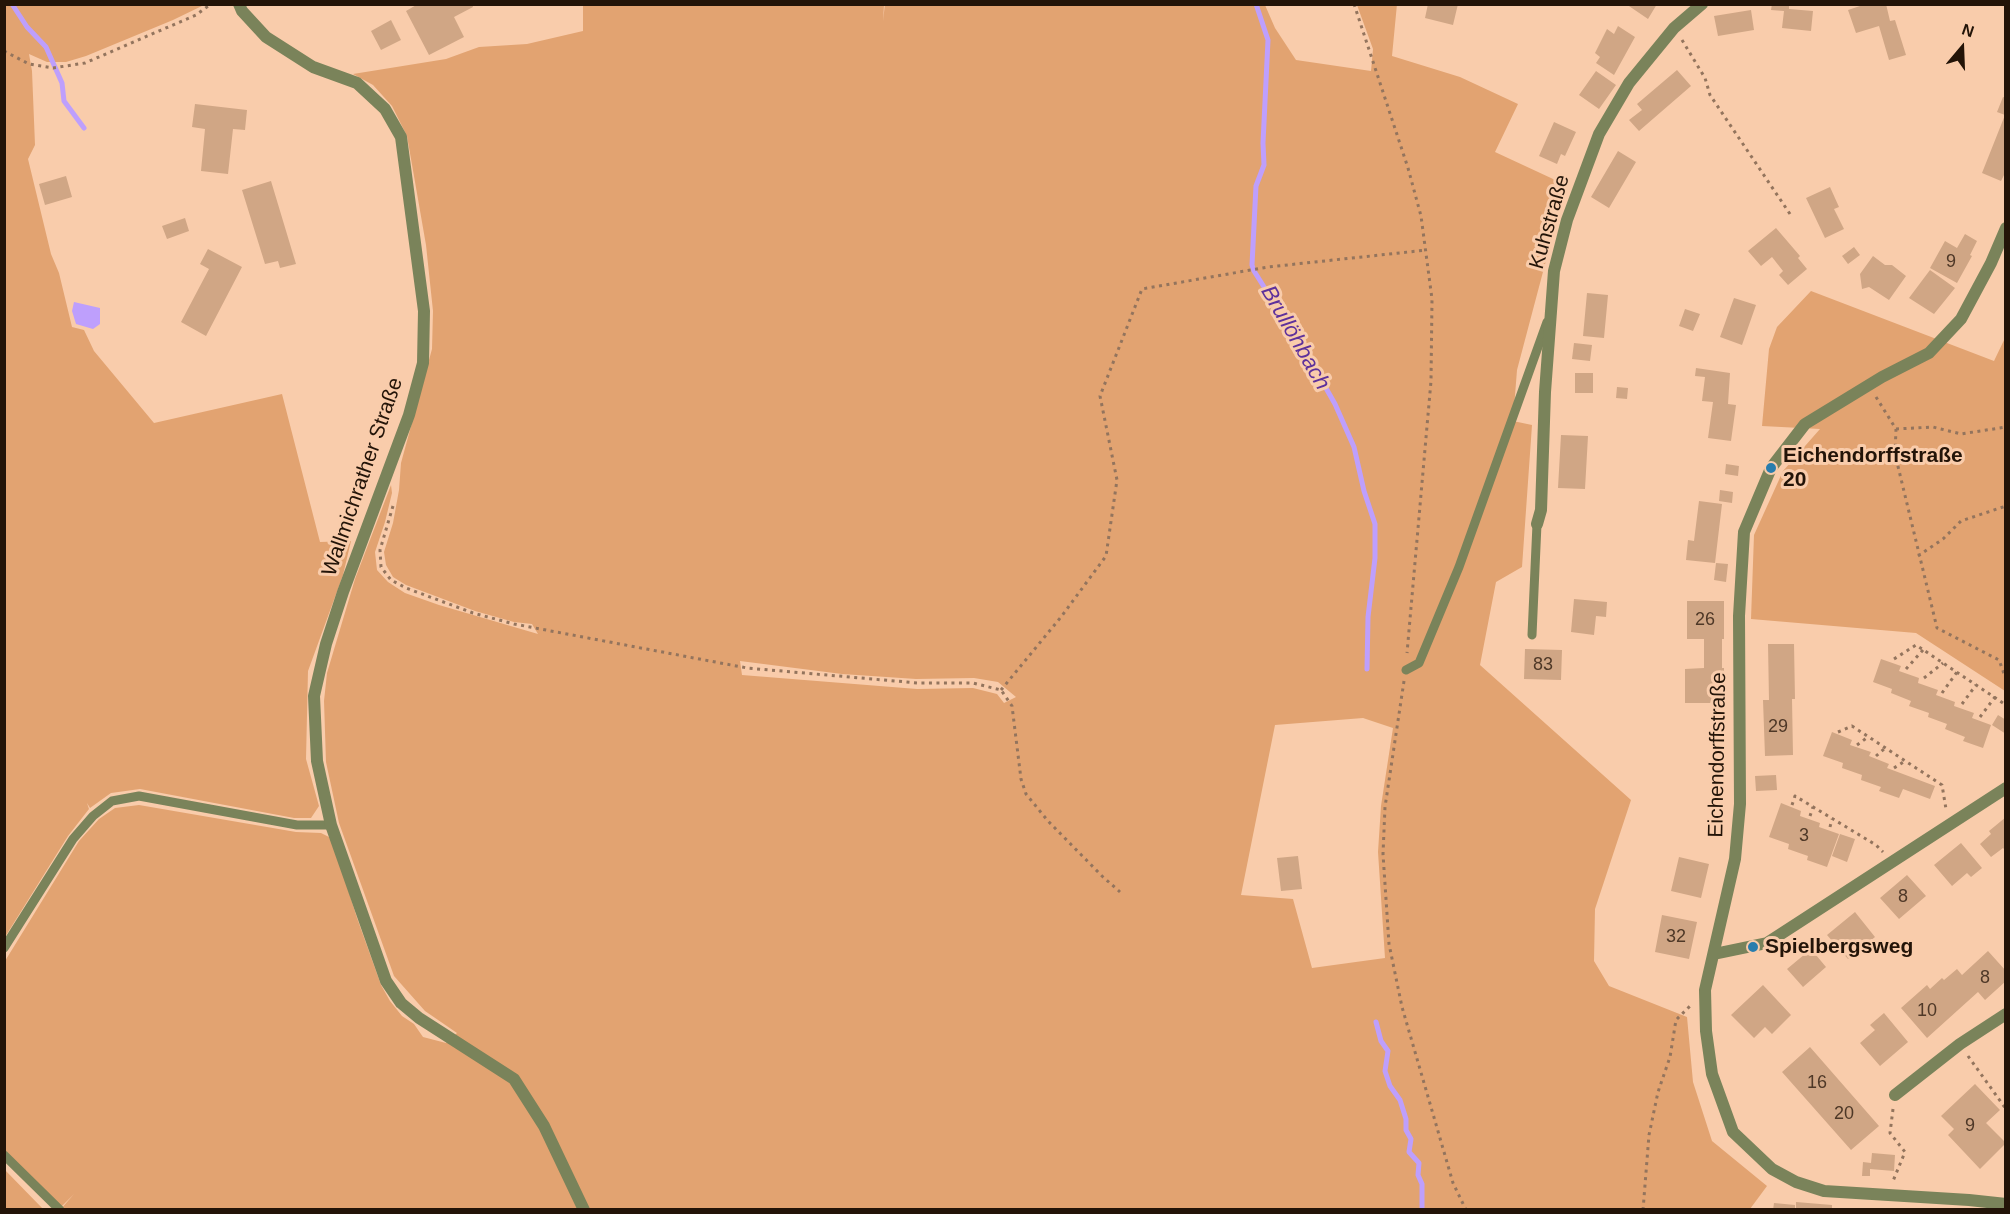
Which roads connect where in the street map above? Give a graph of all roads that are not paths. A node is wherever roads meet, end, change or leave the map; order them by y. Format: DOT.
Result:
graph roads {
  1 [pos="239,4"];
  2 [pos="1702,4"];
  3 [pos="2006,228"];
  4 [pos="1551,311"];
  5 [pos="1537,524"];
  6 [pos="1532,635"];
  7 [pos="1406,670"];
  8 [pos="2006,788"];
  9 [pos="331,825"];
  10 [pos="4,948"];
  11 [pos="1714,954"];
  12 [pos="2006,1014"];
  13 [pos="1895,1095"];
  14 [pos="4,1155"];
  15 [pos="2006,1204"];
  16 [pos="60,1209"];
  17 [pos="584,1209"];
  1 -- 9 [label="street, Wallmichrather Straße"];
  2 -- 4 [label="street, Kuhstraße"];
  3 -- 11 [label="street, Eichendorffstraße"];
  4 -- 5 [label="street, Kuhstraße"];
  4 -- 7 [label="lane"];
  5 -- 6 [label="lane"];
  8 -- 11 [label="street"];
  9 -- 10 [label="lane"];
  9 -- 17 [label="street, Wallmichrather Straße"];
  11 -- 15 [label="street, Eichendorffstraße"];
  12 -- 13 [label="street"];
  14 -- 16 [label="lane"];
}
